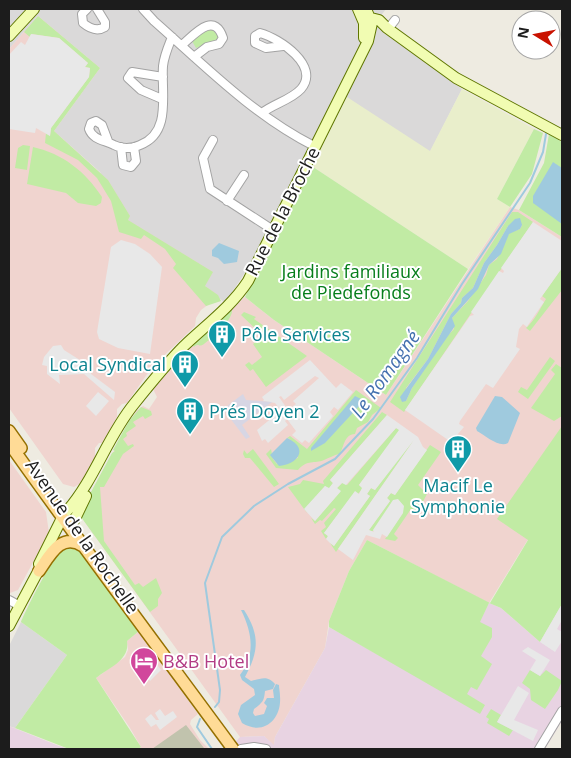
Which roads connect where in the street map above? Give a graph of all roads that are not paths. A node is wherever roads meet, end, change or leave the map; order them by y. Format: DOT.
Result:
graph roads {
  1 [pos="34,9"];
  2 [pos="87,9"];
  3 [pos="97,9"];
  4 [pos="143,9"];
  5 [pos="365,14"];
  6 [pos="9,36"];
  7 [pos="172,37"];
  8 [pos="182,45"];
  9 [pos="283,46"];
  10 [pos="363,49"];
  11 [pos="194,57"];
  12 [pos="163,77"];
  13 [pos="162,99"];
  14 [pos="262,113"];
  15 [pos="562,135"];
  16 [pos="213,140"];
  17 [pos="108,141"];
  18 [pos="314,146"];
  19 [pos="121,147"];
  20 [pos="134,147"];
  21 [pos="244,174"];
  22 [pos="227,201"];
  23 [pos="273,230"];
  24 [pos="9,431"];
  25 [pos="9,443"];
  26 [pos="68,520"];
  27 [pos="84,546"];
  28 [pos="39,570"];
  29 [pos="27,593"];
  30 [pos="9,600"];
  31 [pos="20,606"];
  32 [pos="9,626"];
  33 [pos="155,642"];
  34 [pos="562,711"];
  35 [pos="233,749"];
  36 [pos="241,749"];
  37 [pos="264,749"];
  38 [pos="539,749"];
  1 -- 6 [label="street"];
  2 -- 3 [label="street"];
  4 -- 7 [label="street"];
  5 -- 10 [label="street, Rue de la Broche"];
  5 -- 10 [label="street"];
  5 -- 15 [label="street"];
  7 -- 8 [label="street"];
  7 -- 12 [label="street"];
  8 -- 11 [label="street"];
  8 -- 11 [label="street"];
  9 -- 14 [label="street"];
  10 -- 18 [label="street, Rue de la Broche"];
  11 -- 14 [label="street"];
  12 -- 13 [label="street"];
  12 -- 13 [label="street"];
  13 -- 20 [label="street"];
  14 -- 18 [label="street"];
  16 -- 22 [label="street"];
  17 -- 19 [label="street"];
  18 -- 23 [label="street, Rue de la Broche"];
  19 -- 20 [label="street"];
  19 -- 20 [label="street"];
  21 -- 22 [label="street"];
  22 -- 23 [label="street"];
  23 -- 26 [label="street, Rue de la Broche"];
  24 -- 26 [label="main road, Avenue de la Rochelle"];
  25 -- 26 [label="main road, Avenue de la Rochelle"];
  26 -- 27 [label="main road, Avenue de la Rochelle"];
  26 -- 28 [label="street"];
  26 -- 29 [label="street"];
  26 -- 33 [label="main road, Avenue de la Rochelle"];
  27 -- 28 [label="main road"];
  27 -- 33 [label="main road, Avenue de la Rochelle"];
  28 -- 29 [label="street"];
  29 -- 31 [label="street"];
  30 -- 31 [label="street"];
  31 -- 32 [label="street"];
  33 -- 35 [label="main road, Avenue de la Rochelle"];
  34 -- 38 [label="street"];
  36 -- 37 [label="street"];
}
